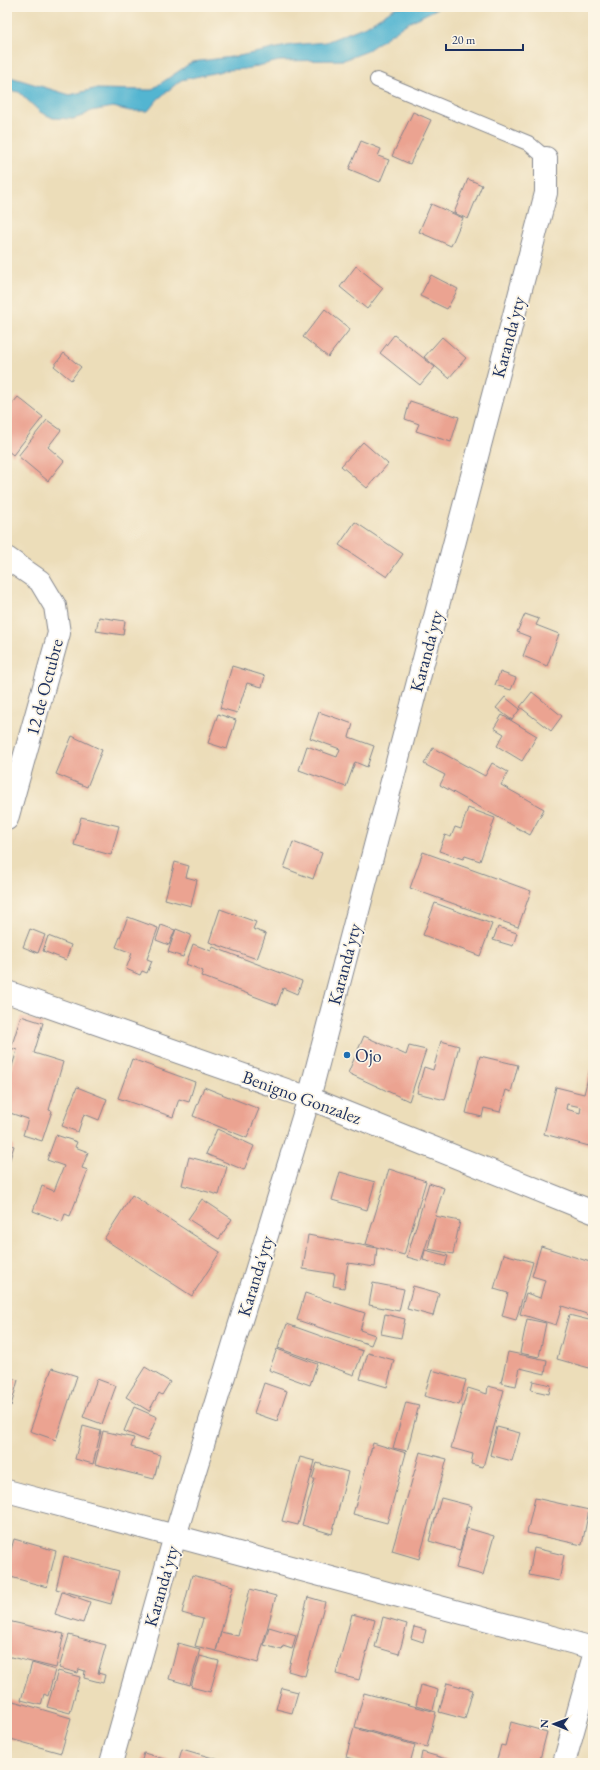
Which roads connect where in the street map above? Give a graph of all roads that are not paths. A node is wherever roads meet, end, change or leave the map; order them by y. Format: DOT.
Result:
graph roads {
  1 [pos="377,80"];
  2 [pos="546,158"];
  3 [pos="7,558"];
  4 [pos="7,819"];
  5 [pos="7,992"];
  6 [pos="309,1098"];
  7 [pos="593,1212"];
  8 [pos="7,1491"];
  9 [pos="175,1536"];
  10 [pos="593,1648"];
  11 [pos="593,1659"];
  12 [pos="111,1763"];
  13 [pos="564,1763"];
  1 -- 2 [label="lane"];
  2 -- 6 [label="street, Karanda'yty"];
  3 -- 4 [label="street, 12 de Octubre"];
  5 -- 6 [label="street, Benigno Gonzalez"];
  6 -- 7 [label="street, Benigno Gonzalez"];
  6 -- 9 [label="street, Karanda'yty"];
  8 -- 9 [label="street"];
  9 -- 10 [label="street"];
  9 -- 12 [label="street, Karanda'yty"];
  11 -- 13 [label="street"];
}
